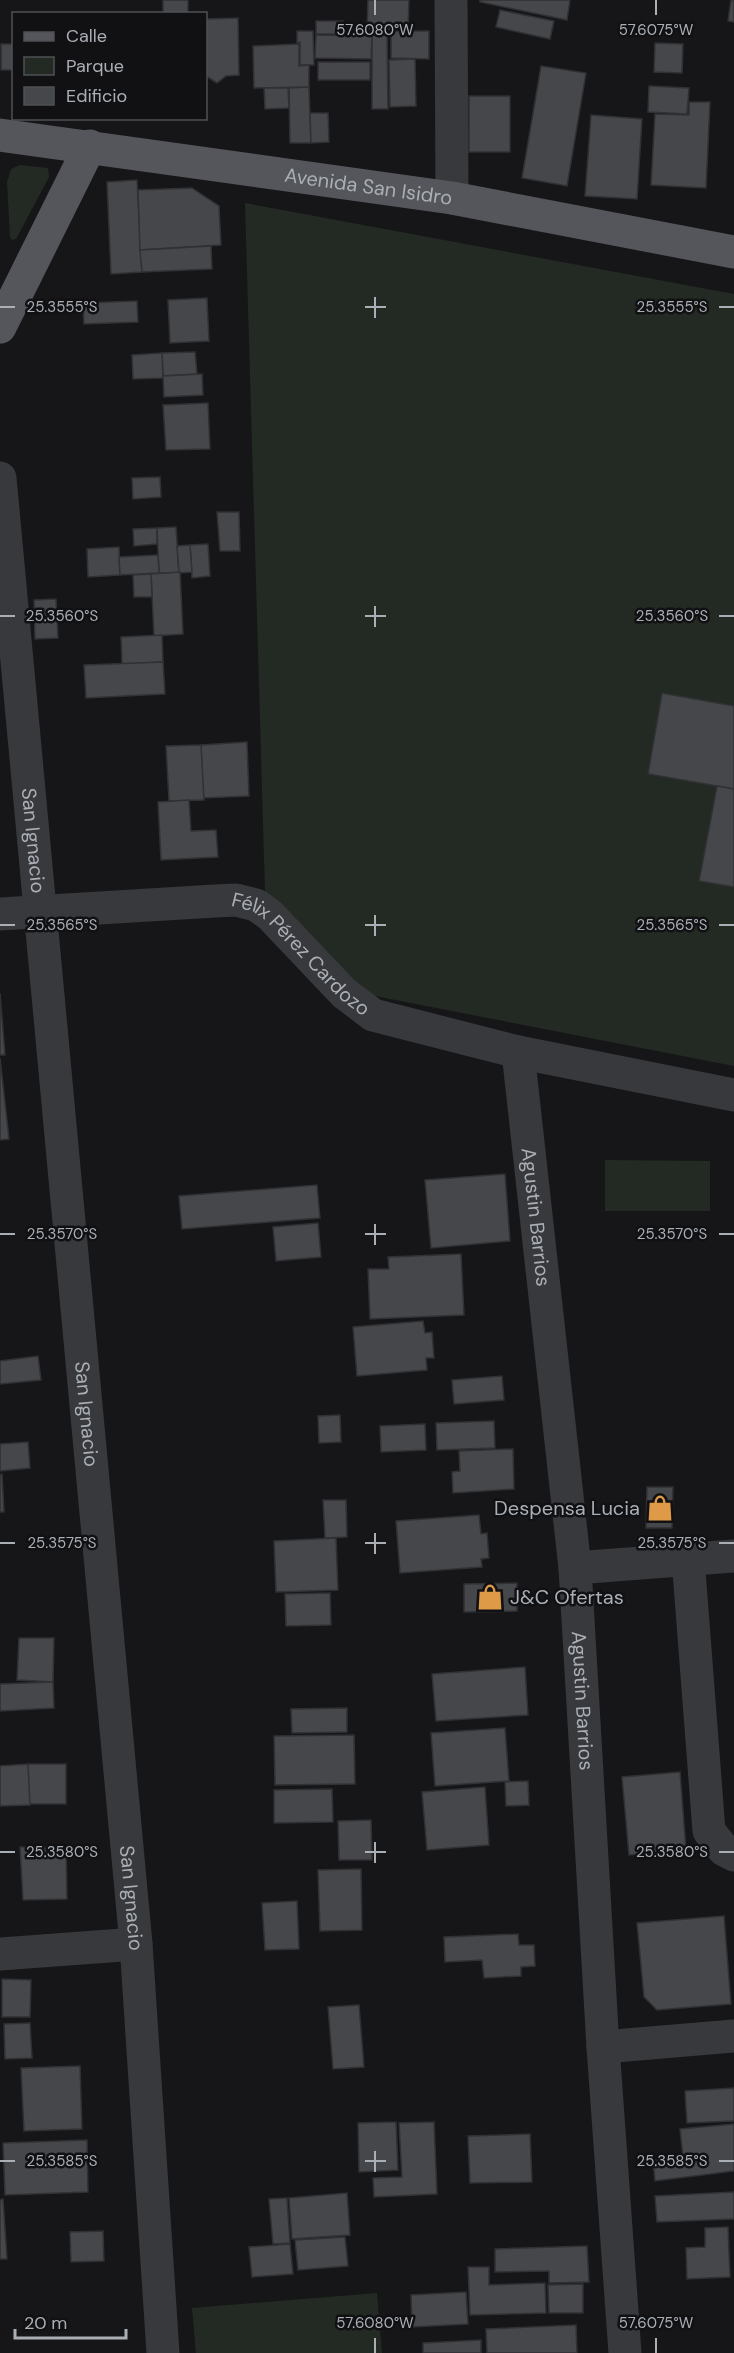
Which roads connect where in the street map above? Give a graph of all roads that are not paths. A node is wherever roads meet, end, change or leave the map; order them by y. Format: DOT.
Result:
graph roads {
  1 [pos="451,0"];
  2 [pos="0,135"];
  3 [pos="90,146"];
  4 [pos="452,198"];
  5 [pos="734,252"];
  6 [pos="0,327"];
  7 [pos="0,478"];
  8 [pos="39,910"];
  9 [pos="0,914"];
  10 [pos="518,1052"];
  11 [pos="734,1095"];
  12 [pos="734,1556"];
  13 [pos="688,1558"];
  14 [pos="575,1568"];
  15 [pos="734,1855"];
  16 [pos="136,1944"];
  17 [pos="0,1954"];
  18 [pos="734,2036"];
  19 [pos="603,2047"];
  20 [pos="163,2353"];
  21 [pos="625,2353"];
  1 -- 4 [label="street"];
  2 -- 3 [label="main road, Avenida San Isidro"];
  3 -- 4 [label="main road, Avenida San Isidro"];
  3 -- 6 [label="main road"];
  4 -- 5 [label="main road, Avenida San Isidro"];
  7 -- 8 [label="street, San Ignacio"];
  8 -- 9 [label="street, Félix Pérez Cardozo"];
  8 -- 10 [label="street, Félix Pérez Cardozo"];
  8 -- 16 [label="street, San Ignacio"];
  10 -- 11 [label="street, Félix Pérez Cardozo"];
  10 -- 14 [label="street, Agustin Barrios"];
  12 -- 13 [label="street"];
  13 -- 14 [label="street"];
  13 -- 15 [label="street"];
  14 -- 19 [label="street, Agustin Barrios"];
  16 -- 17 [label="street"];
  16 -- 20 [label="street, San Ignacio"];
  18 -- 19 [label="street"];
  19 -- 21 [label="street, Agustin Barrios"];
}
